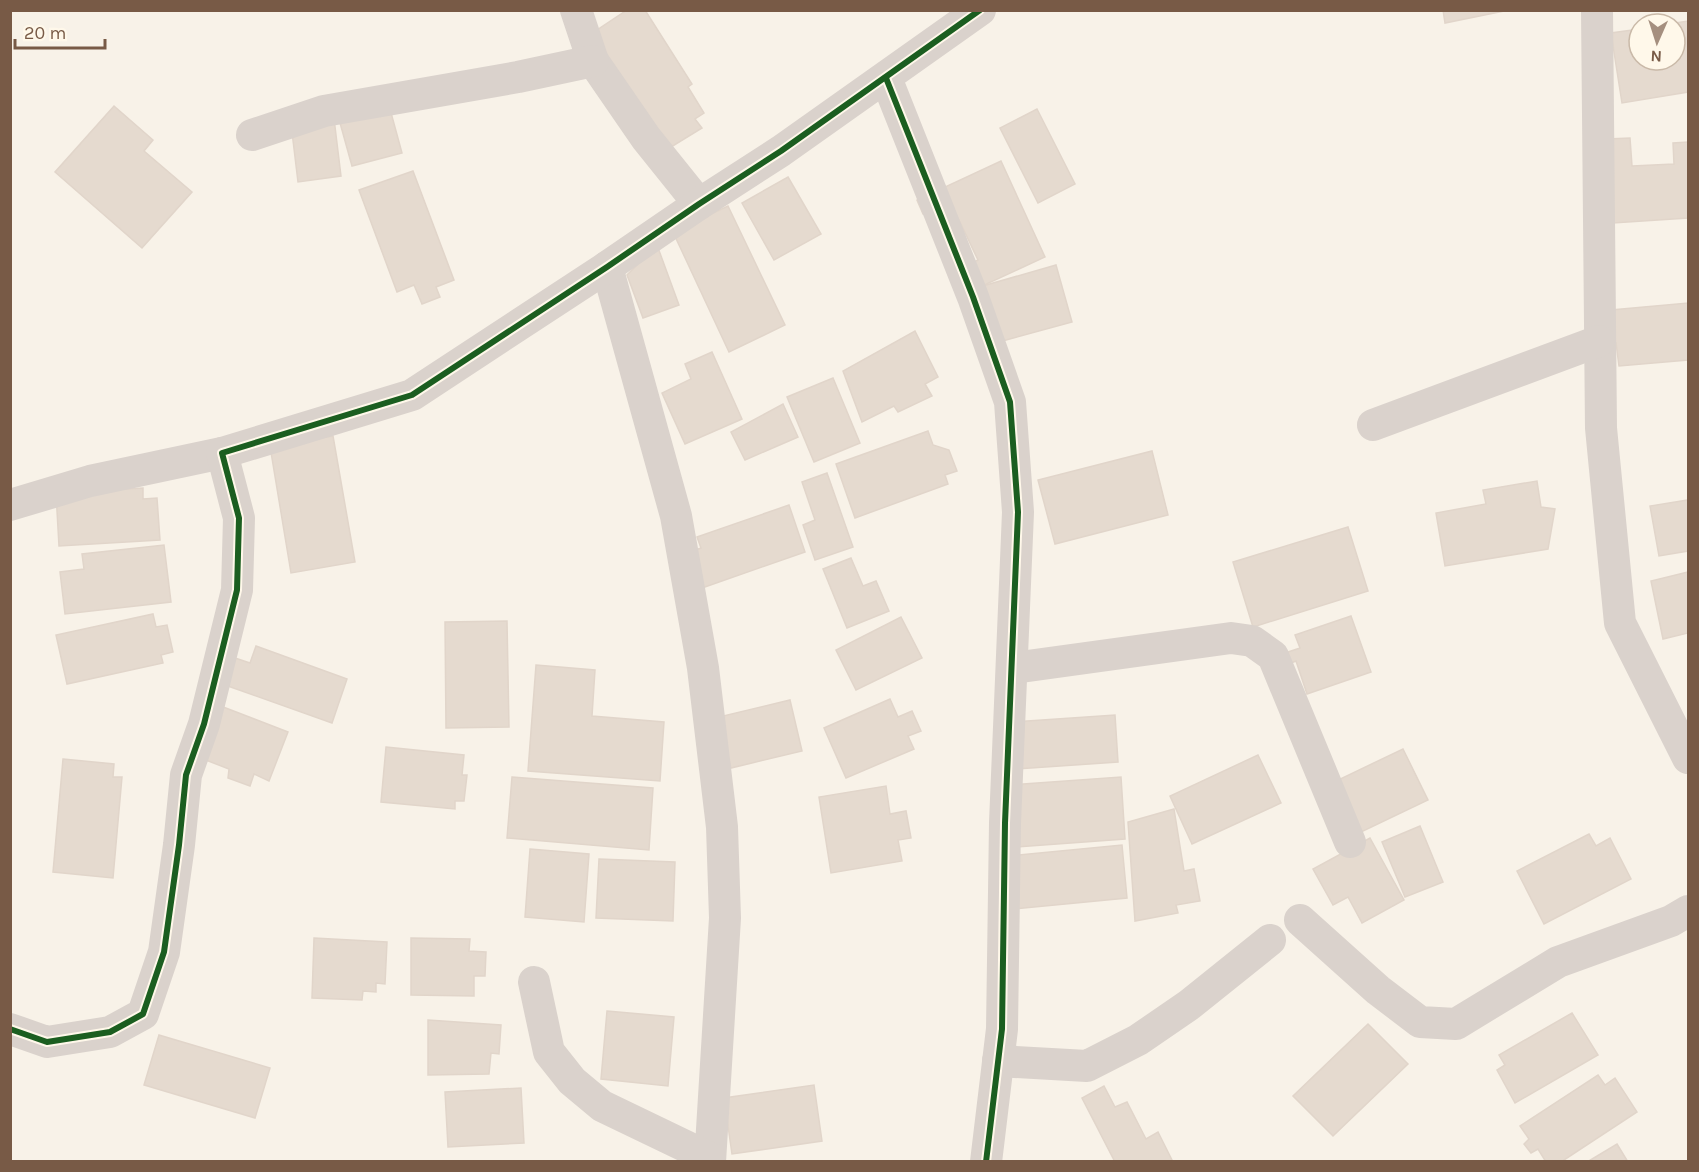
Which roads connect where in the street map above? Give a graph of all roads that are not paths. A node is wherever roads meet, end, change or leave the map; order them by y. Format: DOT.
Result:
graph roads {
  1 [pos="576,10"];
  2 [pos="980,10"];
  3 [pos="1597,10"];
  4 [pos="593,61"];
  5 [pos="886,78"];
  6 [pos="252,135"];
  7 [pos="699,204"];
  8 [pos="607,267"];
  9 [pos="1599,341"];
  10 [pos="1372,425"];
  11 [pos="222,453"];
  12 [pos="10,505"];
  13 [pos="1013,668"];
  14 [pos="1689,758"];
  15 [pos="1350,842"];
  16 [pos="1689,911"];
  17 [pos="1300,920"];
  18 [pos="1270,940"];
  19 [pos="534,982"];
  20 [pos="10,1029"];
  21 [pos="998,1061"];
  22 [pos="710,1160"];
  23 [pos="986,1161"];
  1 -- 4 [label="street"];
  2 -- 5 [label="street"];
  3 -- 9 [label="street"];
  4 -- 6 [label="street"];
  4 -- 7 [label="street"];
  5 -- 7 [label="street"];
  5 -- 13 [label="street"];
  7 -- 8 [label="street"];
  8 -- 11 [label="street"];
  8 -- 22 [label="street"];
  9 -- 10 [label="street"];
  9 -- 14 [label="street"];
  11 -- 12 [label="street"];
  11 -- 20 [label="street"];
  13 -- 15 [label="street"];
  13 -- 21 [label="street"];
  16 -- 17 [label="street"];
  18 -- 21 [label="street"];
  19 -- 22 [label="street"];
  21 -- 23 [label="street"];
}
